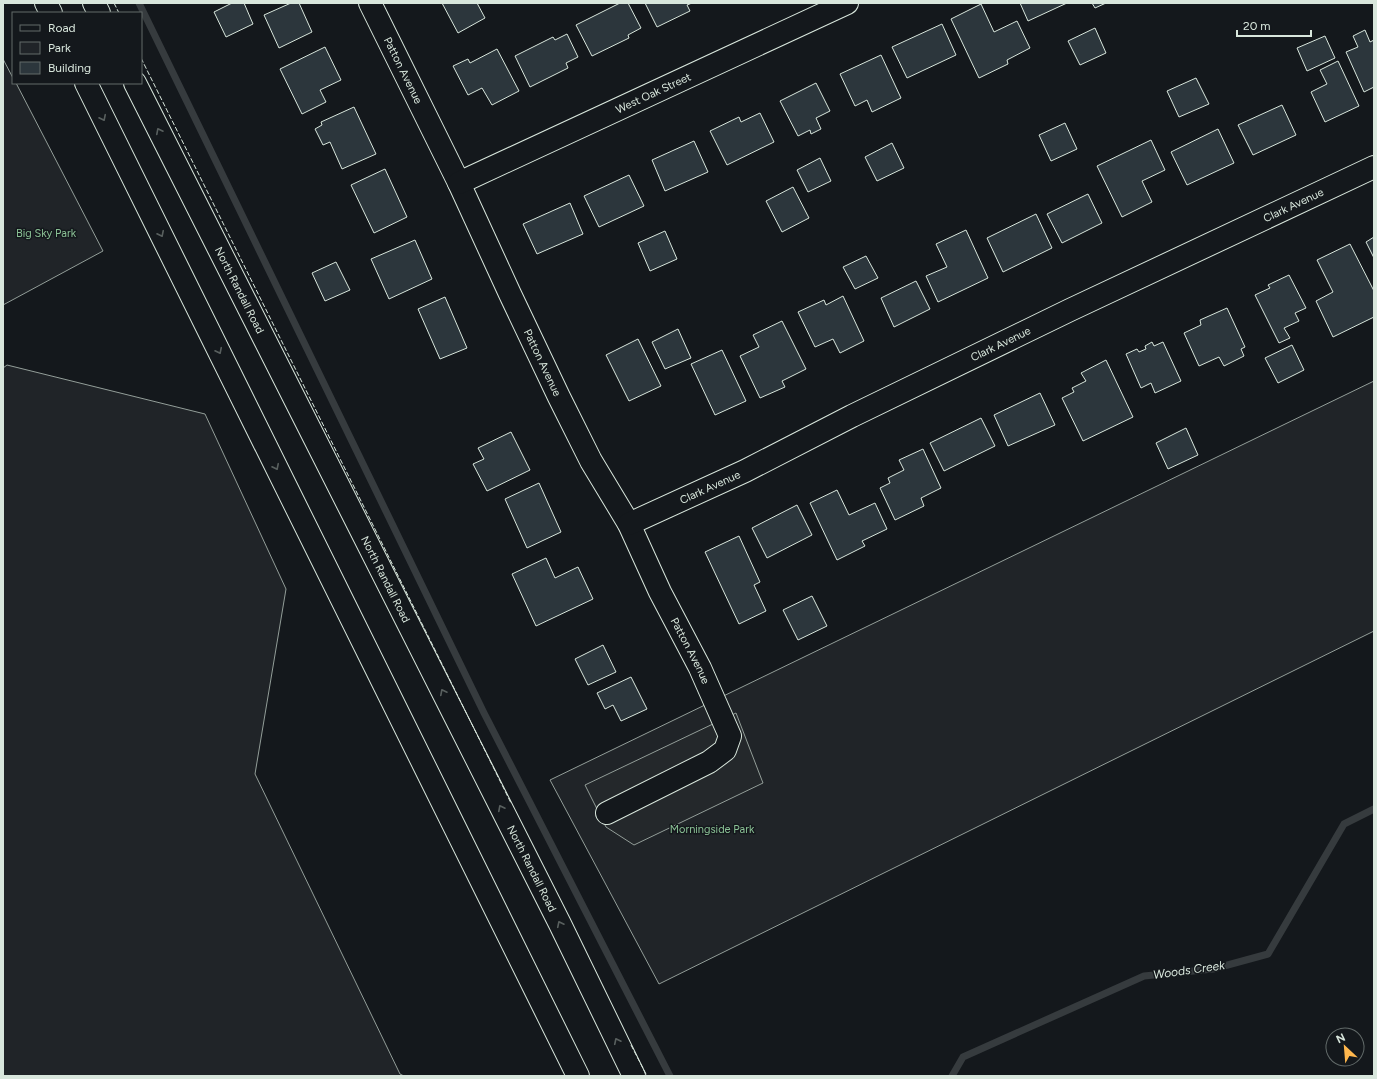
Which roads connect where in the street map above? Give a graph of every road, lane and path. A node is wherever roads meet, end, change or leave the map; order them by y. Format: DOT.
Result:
graph roads {
  1 [pos="46,3"];
  2 [pos="94,3"];
  3 [pos="370,3"];
  4 [pos="847,3"];
  5 [pos="50,12"];
  6 [pos="99,12"];
  7 [pos="86,84"];
  8 [pos="136,84"];
  9 [pos="1374,167"];
  10 [pos="459,183"];
  11 [pos="629,524"];
  12 [pos="607,813"];
  13 [pos="578,1076"];
  14 [pos="634,1076"];
  1 -- 5 [label="main road"];
  2 -- 6 [label="main road"];
  3 -- 10 [label="main road, Patton Avenue"];
  4 -- 10 [label="main road, West Oak Street"];
  7 -- 13 [label="main road, one-way"];
  14 -- 8 [label="main road, North Randall Road, one-way"];
  9 -- 11 [label="main road, Clark Avenue"];
  10 -- 11 [label="main road, Patton Avenue"];
  11 -- 12 [label="main road, Patton Avenue"];
}
